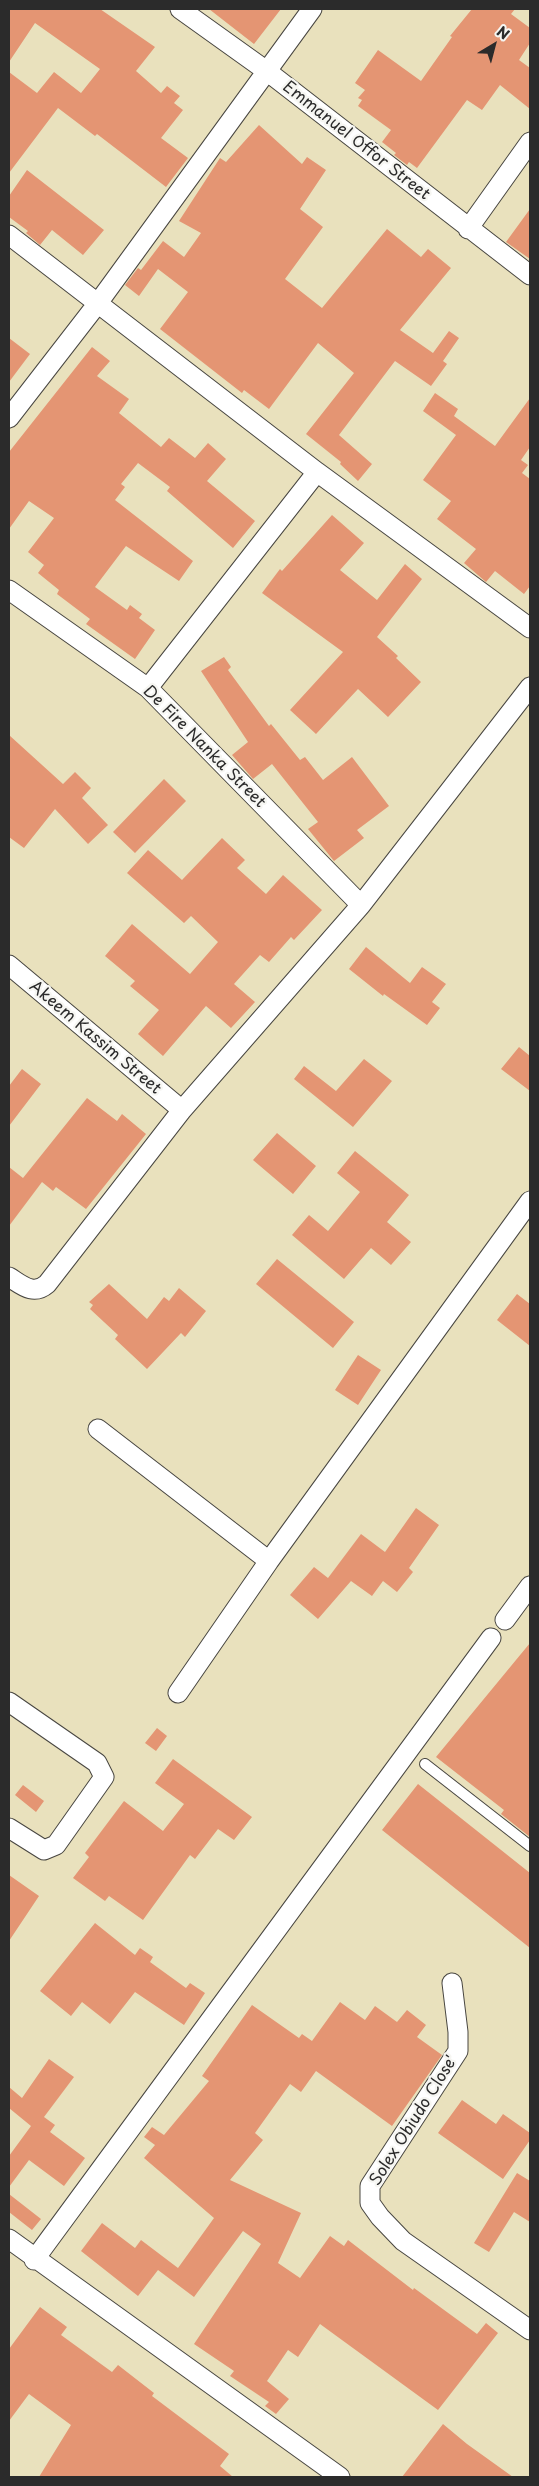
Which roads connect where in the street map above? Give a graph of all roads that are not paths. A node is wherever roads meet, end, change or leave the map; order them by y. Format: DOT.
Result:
graph roads {
  1 [pos="180,9"];
  2 [pos="312,9"];
  3 [pos="268,72"];
  4 [pos="530,142"];
  5 [pos="468,229"];
  6 [pos="9,235"];
  7 [pos="530,275"];
  8 [pos="98,303"];
  9 [pos="9,418"];
  10 [pos="317,472"];
  11 [pos="9,590"];
  12 [pos="530,628"];
  13 [pos="148,688"];
  14 [pos="530,688"];
  15 [pos="361,905"];
  16 [pos="9,965"];
  17 [pos="182,1110"];
  18 [pos="530,1200"];
  19 [pos="9,1277"];
  20 [pos="98,1429"];
  21 [pos="269,1561"];
  22 [pos="530,1586"];
  23 [pos="505,1620"];
  24 [pos="491,1638"];
  25 [pos="178,1693"];
  26 [pos="9,1702"];
  27 [pos="425,1764"];
  28 [pos="9,1828"];
  29 [pos="530,1846"];
  30 [pos="452,1983"];
  31 [pos="9,2239"];
  32 [pos="34,2260"];
  33 [pos="530,2330"];
  34 [pos="340,2477"];
  1 -- 3 [label="street, Emmanuel Offor Street"];
  2 -- 3 [label="street"];
  3 -- 5 [label="street, Emmanuel Offor Street"];
  3 -- 8 [label="street"];
  4 -- 5 [label="street"];
  5 -- 7 [label="street, Emmanuel Offor Street"];
  6 -- 8 [label="street"];
  8 -- 9 [label="street"];
  8 -- 10 [label="street"];
  10 -- 12 [label="street"];
  10 -- 13 [label="street"];
  11 -- 13 [label="street, De Fire Nanka Street"];
  13 -- 15 [label="street, De Fire Nanka Street"];
  14 -- 15 [label="street"];
  15 -- 17 [label="street"];
  16 -- 17 [label="street, Akeem Kassim Street"];
  17 -- 19 [label="street"];
  18 -- 21 [label="street"];
  20 -- 21 [label="street"];
  21 -- 25 [label="street"];
  22 -- 23 [label="street"];
  24 -- 32 [label="street"];
  26 -- 28 [label="street"];
  27 -- 29 [label="lane"];
  30 -- 33 [label="street, Solex Obiudo Close'"];
  31 -- 32 [label="street"];
  32 -- 34 [label="street"];
}
